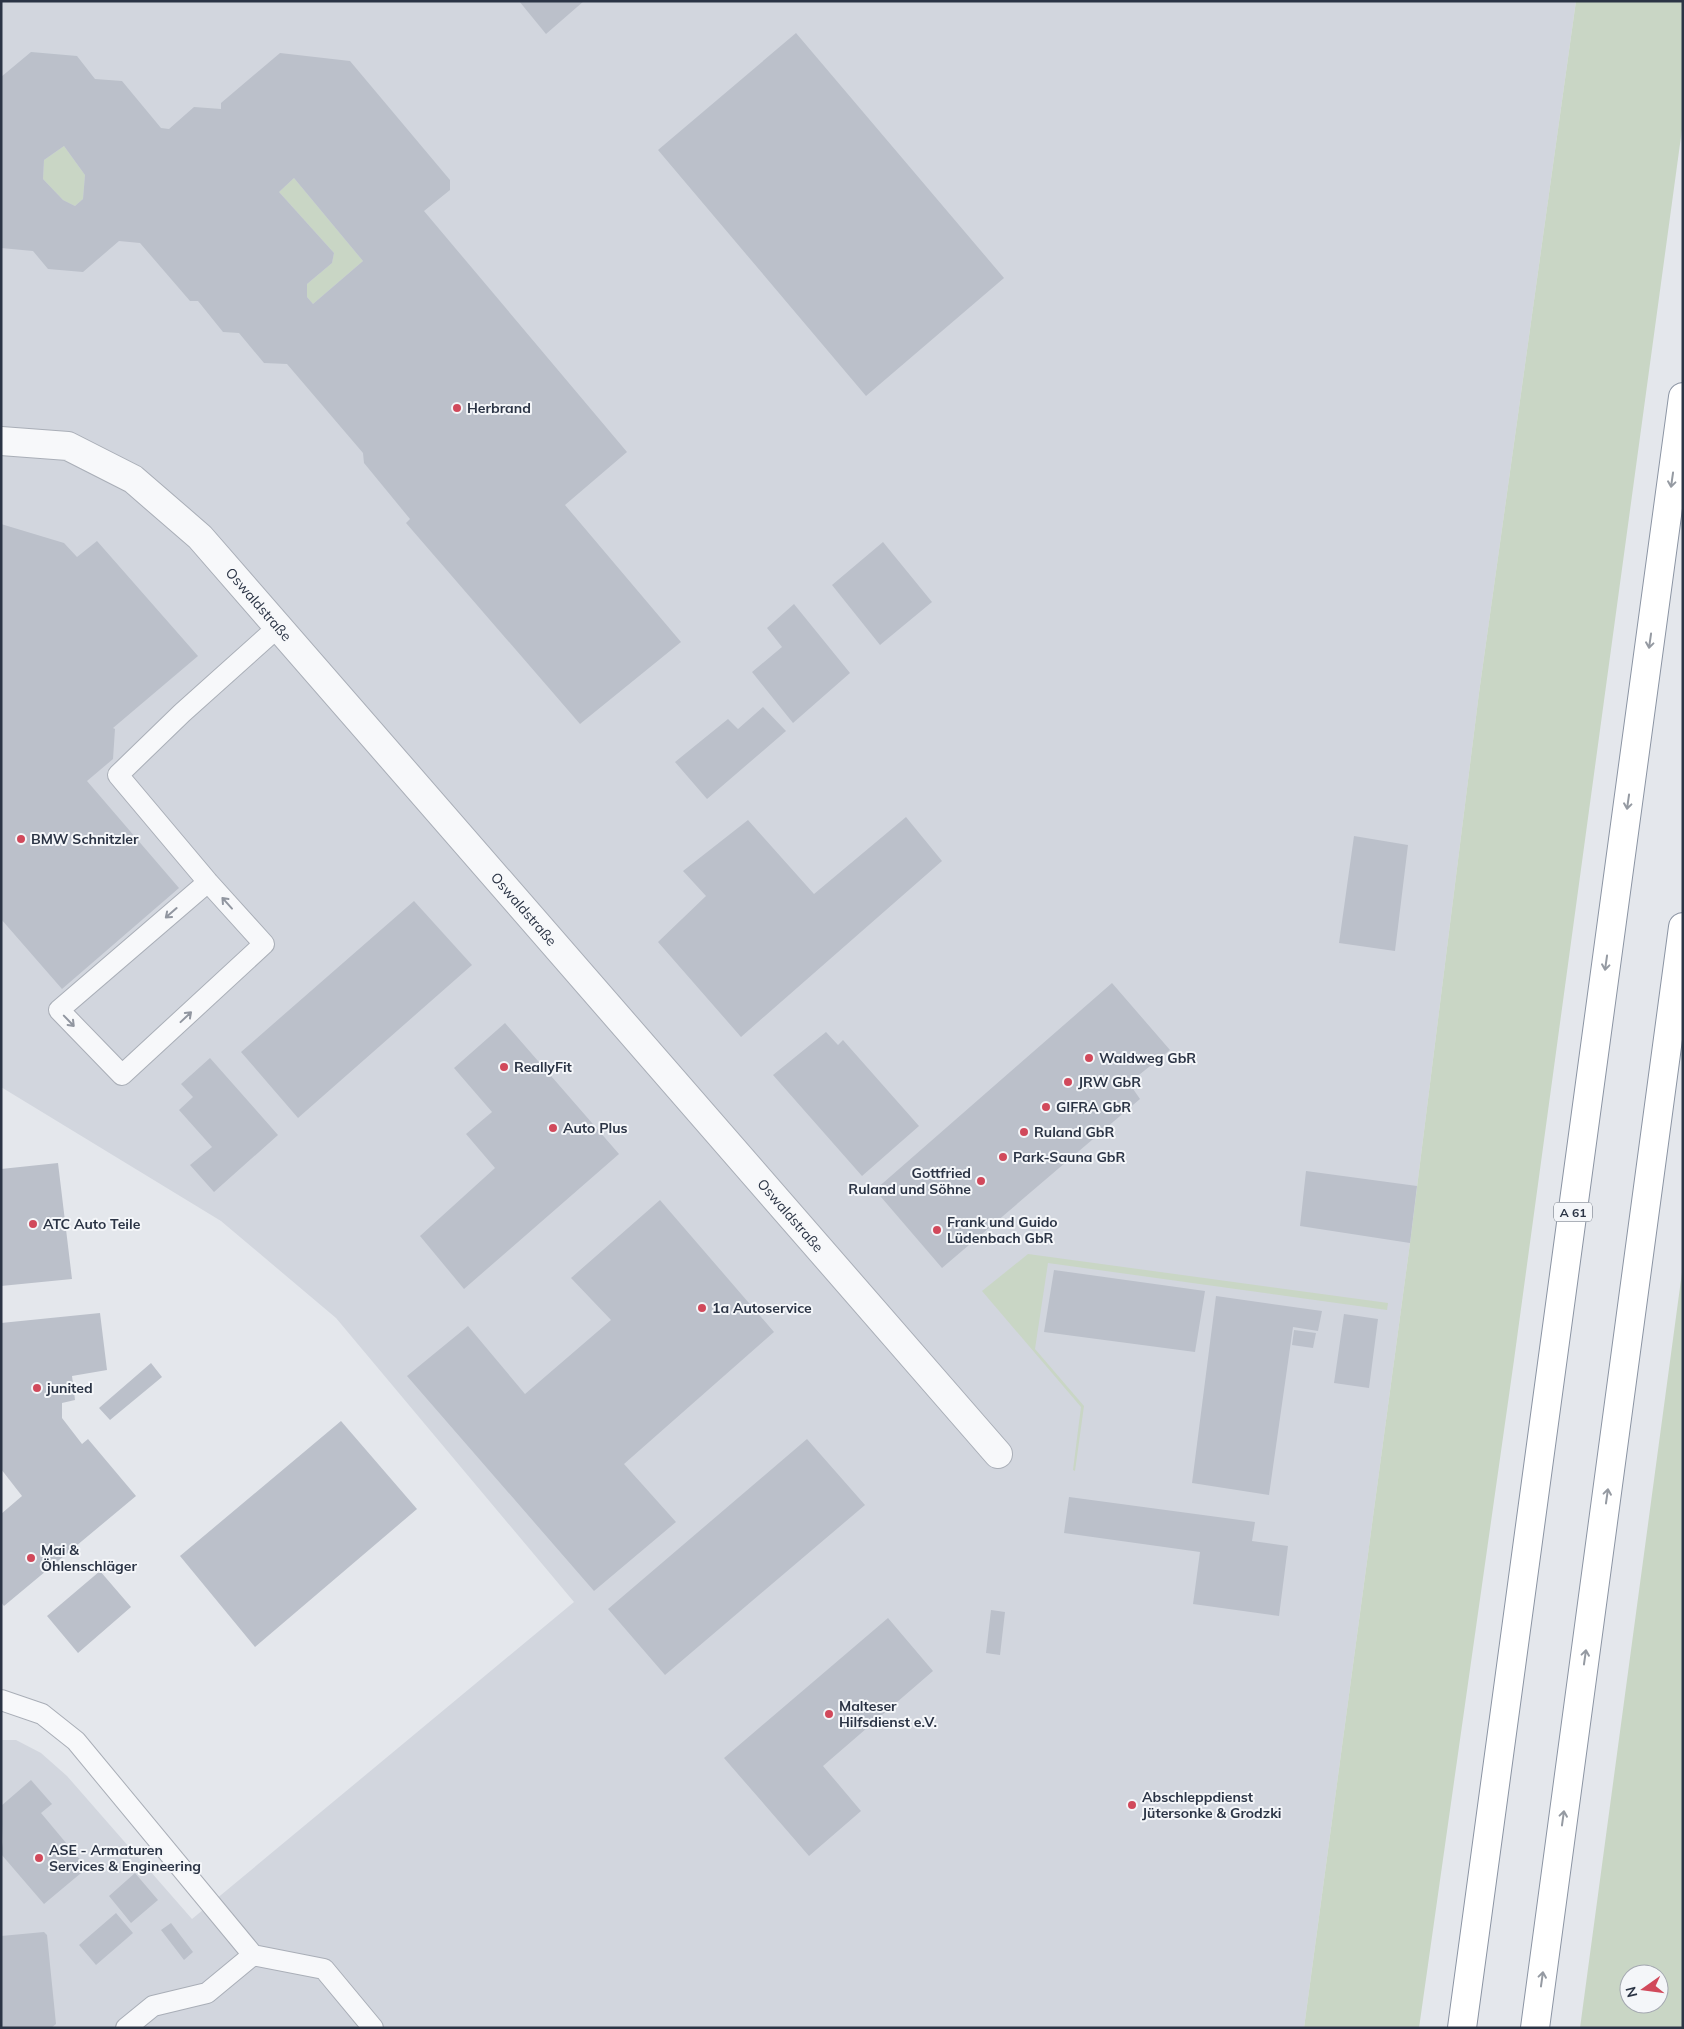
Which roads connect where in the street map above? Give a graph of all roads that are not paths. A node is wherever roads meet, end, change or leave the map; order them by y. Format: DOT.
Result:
graph roads {
  1 [pos="1683,397"];
  2 [pos="1,441"];
  3 [pos="278,627"];
  4 [pos="208,882"];
  5 [pos="1683,927"];
  6 [pos="998,1454"];
  7 [pos="1,1700"];
  8 [pos="253,1955"];
  9 [pos="126,2028"];
  10 [pos="373,2028"];
  11 [pos="1462,2028"];
  12 [pos="1535,2028"];
  1 -- 11 [label="highway, A 61, one-way"];
  2 -- 3 [label="street, Oswaldstraße"];
  3 -- 4 [label="lane"];
  3 -- 6 [label="street, Oswaldstraße"];
  4 -- 4 [label="lane, one-way"];
  12 -- 5 [label="highway, one-way"];
  7 -- 8 [label="lane"];
  8 -- 9 [label="lane"];
  8 -- 10 [label="lane"];
}
